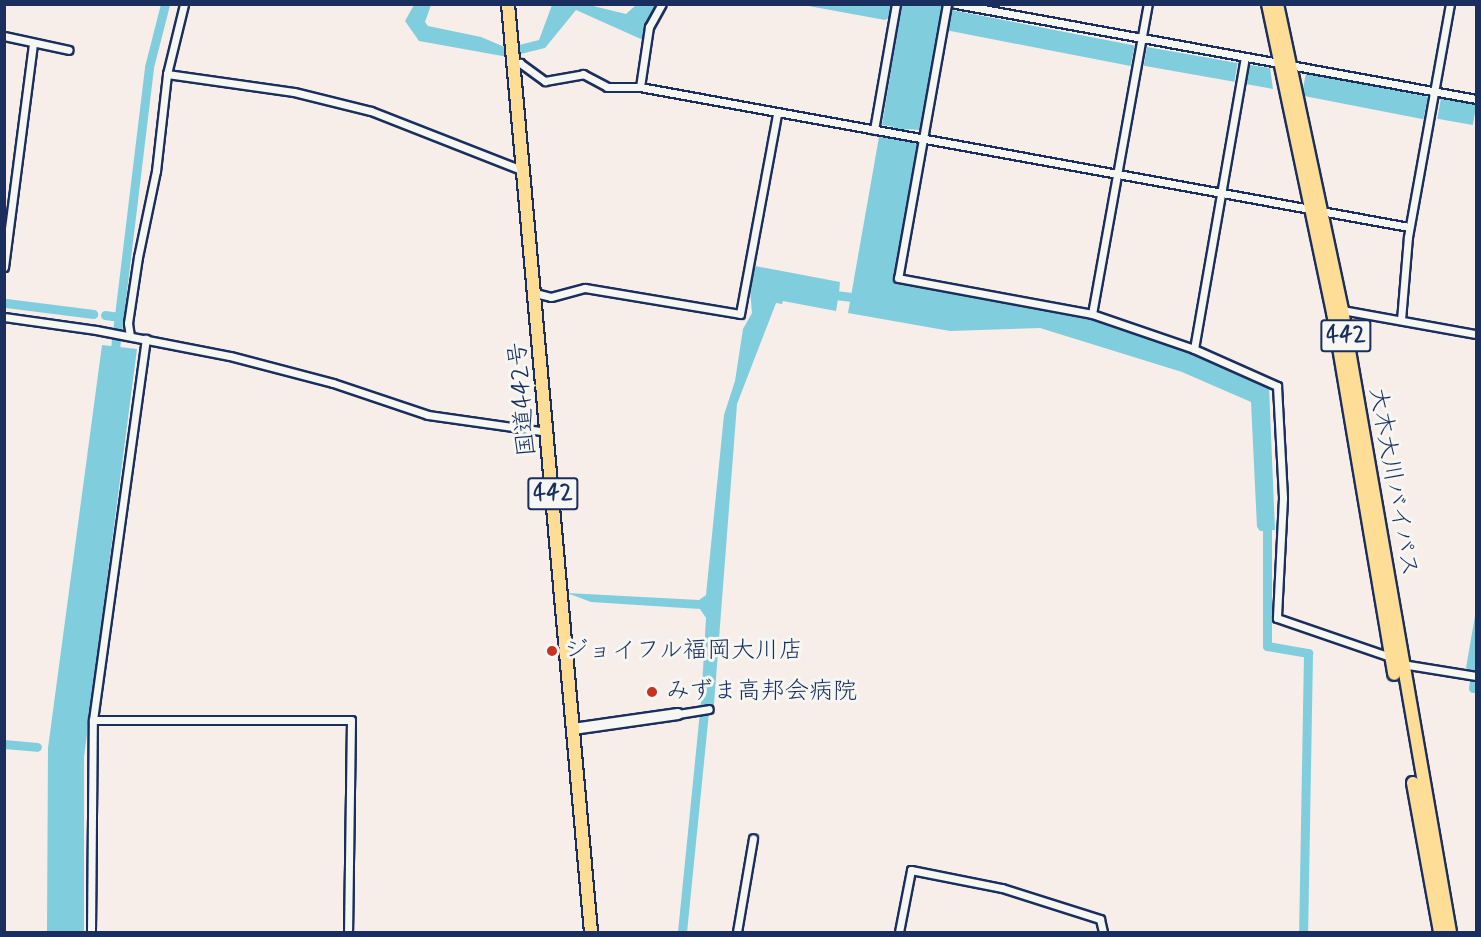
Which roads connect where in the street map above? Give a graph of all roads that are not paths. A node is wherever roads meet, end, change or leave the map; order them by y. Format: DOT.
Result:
graph roads {
  1 [pos="184,4"];
  2 [pos="508,4"];
  3 [pos="662,4"];
  4 [pos="896,4"];
  5 [pos="947,4"];
  6 [pos="956,4"];
  7 [pos="1148,4"];
  8 [pos="1268,4"];
  9 [pos="1277,4"];
  10 [pos="1450,4"];
  11 [pos="4,36"];
  12 [pos="1142,40"];
  13 [pos="33,45"];
  14 [pos="69,50"];
  15 [pos="1245,58"];
  16 [pos="513,61"];
  17 [pos="1286,66"];
  18 [pos="167,74"];
  19 [pos="640,87"];
  20 [pos="1435,93"];
  21 [pos="1476,99"];
  22 [pos="777,114"];
  23 [pos="877,130"];
  24 [pos="921,138"];
  25 [pos="524,171"];
  26 [pos="1117,175"];
  27 [pos="1221,193"];
  28 [pos="1317,210"];
  29 [pos="1409,227"];
  30 [pos="4,267"];
  31 [pos="535,293"];
  32 [pos="1342,310"];
  33 [pos="1092,314"];
  34 [pos="4,317"];
  35 [pos="1401,320"];
  36 [pos="1476,334"];
  37 [pos="128,336"];
  38 [pos="146,339"];
  39 [pos="1194,349"];
  40 [pos="547,432"];
  41 [pos="1397,669"];
  42 [pos="1476,676"];
  43 [pos="709,709"];
  44 [pos="678,714"];
  45 [pos="93,720"];
  46 [pos="573,729"];
  47 [pos="753,838"];
  48 [pos="91,933"];
  49 [pos="348,933"];
  50 [pos="591,933"];
  51 [pos="737,933"];
  52 [pos="899,933"];
  53 [pos="1103,933"];
  54 [pos="1440,933"];
  55 [pos="1450,933"];
  1 -- 18 [label="street"];
  2 -- 16 [label="highway, 国道442号 / 442"];
  3 -- 19 [label="street"];
  4 -- 23 [label="street"];
  5 -- 24 [label="street"];
  6 -- 12 [label="street"];
  7 -- 12 [label="street"];
  8 -- 17 [label="highway, 大木大川バイパス / 442"];
  9 -- 17 [label="highway, 大木大川バイパス / 442"];
  10 -- 20 [label="street"];
  11 -- 13 [label="street"];
  12 -- 15 [label="street"];
  12 -- 26 [label="street"];
  13 -- 14 [label="street"];
  13 -- 30 [label="street"];
  15 -- 17 [label="street"];
  15 -- 27 [label="street"];
  16 -- 19 [label="street"];
  16 -- 25 [label="highway, 国道442号 / 442"];
  17 -- 20 [label="street"];
  17 -- 28 [label="highway, 大木大川バイパス / 442"];
  18 -- 25 [label="street"];
  18 -- 37 [label="street"];
  19 -- 22 [label="street"];
  20 -- 21 [label="street"];
  20 -- 29 [label="street"];
  22 -- 23 [label="street"];
  22 -- 31 [label="street"];
  23 -- 24 [label="street"];
  24 -- 26 [label="street"];
  24 -- 33 [label="street"];
  25 -- 31 [label="highway, 国道442号 / 442"];
  26 -- 27 [label="street"];
  26 -- 33 [label="street"];
  27 -- 28 [label="street"];
  27 -- 39 [label="street"];
  28 -- 29 [label="street"];
  28 -- 32 [label="highway, 大木大川バイパス / 442"];
  28 -- 41 [label="highway, 大木大川バイパス / 442"];
  29 -- 35 [label="street"];
  31 -- 40 [label="highway, 国道442号 / 442"];
  32 -- 35 [label="street"];
  32 -- 41 [label="highway, 大木大川バイパス / 442"];
  33 -- 39 [label="street"];
  34 -- 37 [label="street"];
  35 -- 36 [label="street"];
  37 -- 38 [label="street"];
  38 -- 40 [label="street"];
  38 -- 45 [label="street"];
  39 -- 41 [label="street"];
  40 -- 46 [label="highway, 国道442号 / 442"];
  41 -- 42 [label="street"];
  41 -- 54 [label="highway, 大木大川バイパス / 442"];
  41 -- 55 [label="highway, 大木大川バイパス / 442"];
  43 -- 44 [label="street"];
  44 -- 46 [label="street"];
  45 -- 48 [label="street"];
  45 -- 49 [label="street"];
  46 -- 50 [label="highway, 国道442号 / 442"];
  47 -- 51 [label="street"];
  52 -- 53 [label="street"];
}
